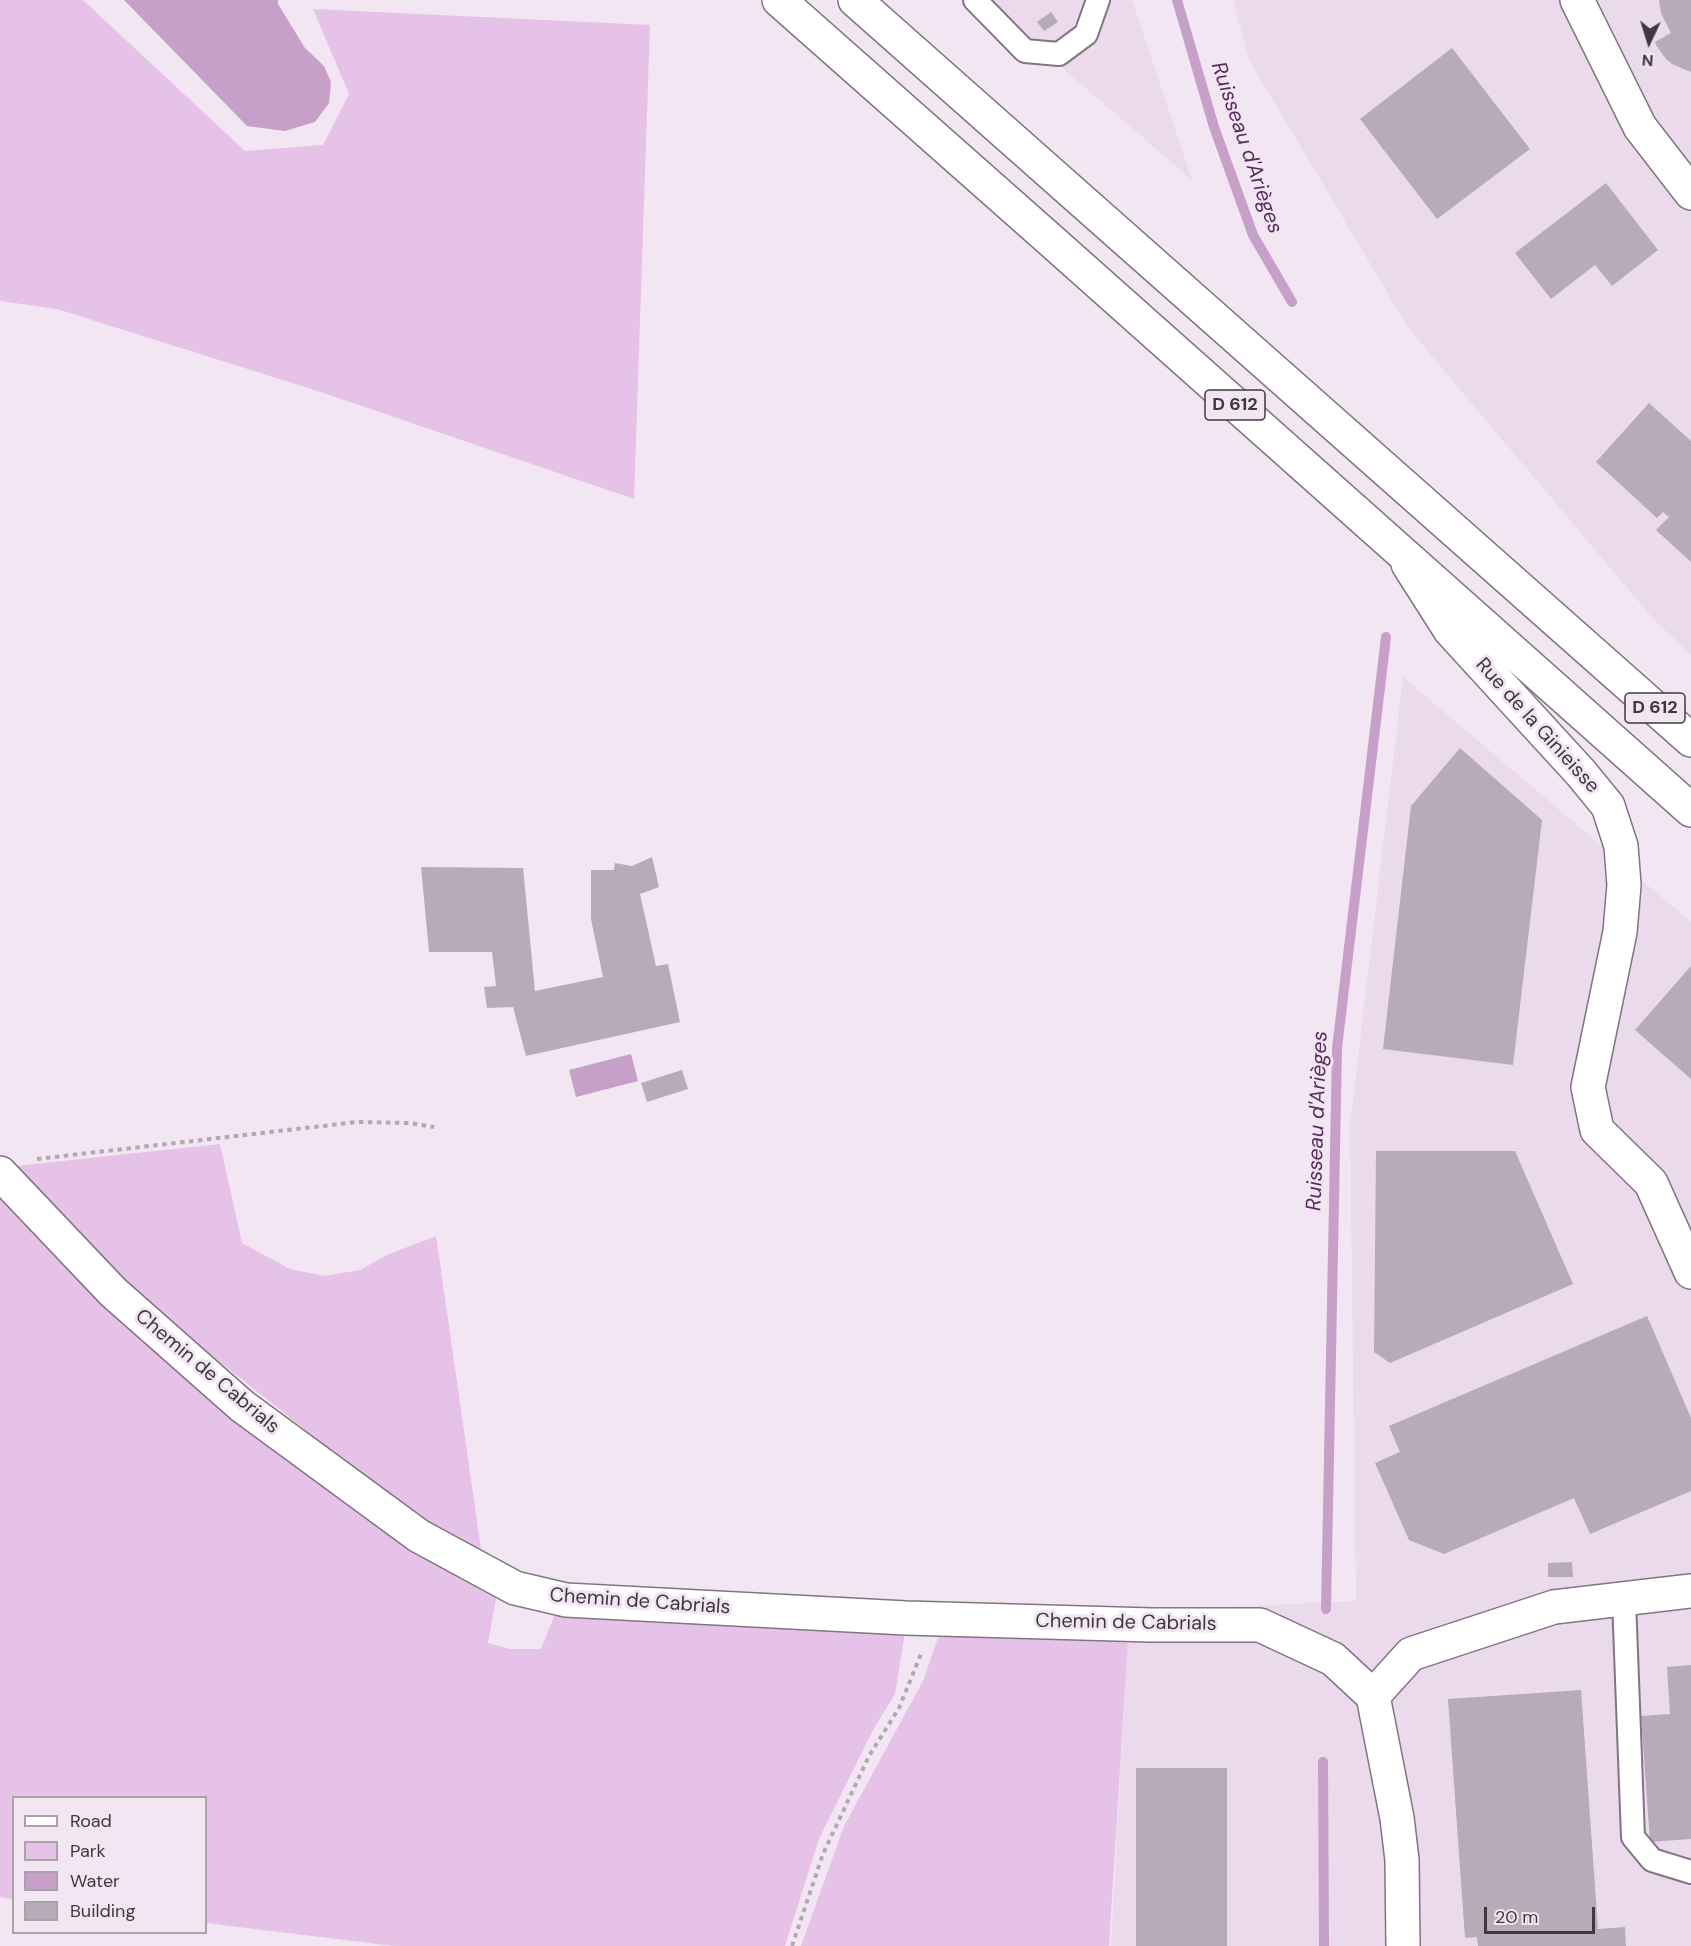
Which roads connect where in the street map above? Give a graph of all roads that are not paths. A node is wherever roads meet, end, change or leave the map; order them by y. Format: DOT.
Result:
graph roads {
  1 [pos="778,0"];
  2 [pos="855,0"];
  3 [pos="975,0"];
  4 [pos="1098,0"];
  5 [pos="1577,0"];
  6 [pos="1691,193"];
  7 [pos="1400,552"];
  8 [pos="1619,675"];
  9 [pos="1691,731"];
  10 [pos="1691,740"];
  11 [pos="1691,810"];
  12 [pos="13,1167"];
  13 [pos="1691,1272"];
  14 [pos="1691,1591"];
  15 [pos="1624,1600"];
  16 [pos="1373,1696"];
  17 [pos="1691,1872"];
  18 [pos="1403,1946"];
  1 -- 7 [label="main road, D 612"];
  2 -- 8 [label="main road, D 612"];
  3 -- 4 [label="lane"];
  5 -- 6 [label="main road"];
  7 -- 11 [label="main road, D 612"];
  7 -- 13 [label="main road, Rue de la Ginieisse"];
  8 -- 9 [label="main road, D 612"];
  8 -- 10 [label="main road, D 612"];
  12 -- 16 [label="main road, Chemin de Cabrials"];
  14 -- 15 [label="main road"];
  15 -- 16 [label="main road"];
  15 -- 17 [label="lane"];
  16 -- 18 [label="main road"];
}
